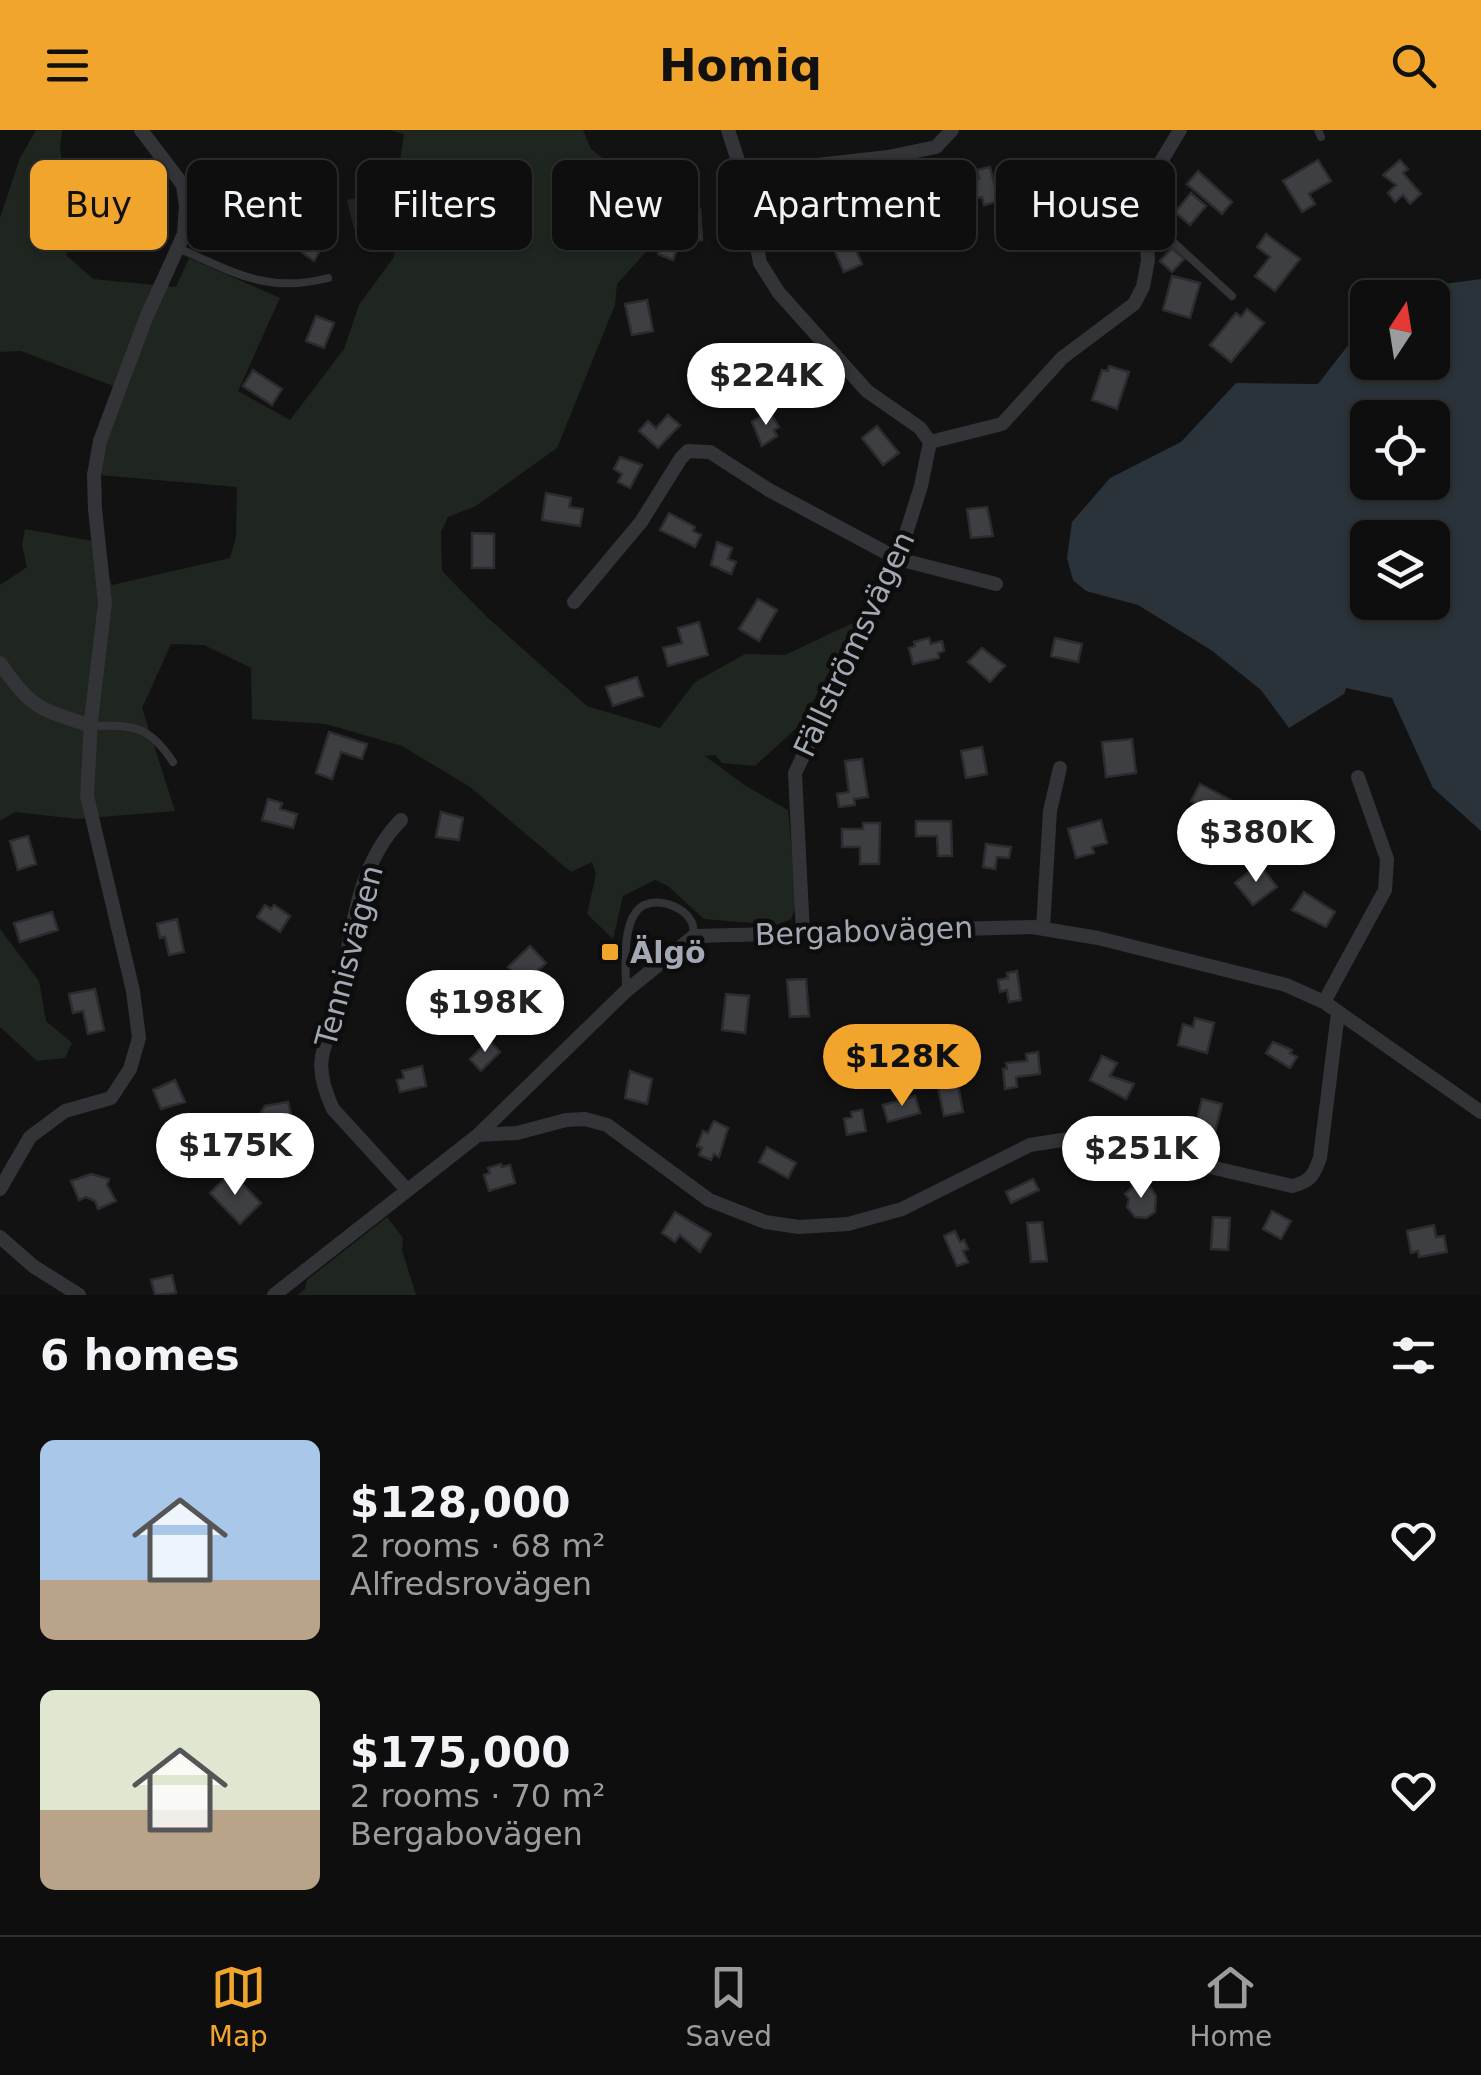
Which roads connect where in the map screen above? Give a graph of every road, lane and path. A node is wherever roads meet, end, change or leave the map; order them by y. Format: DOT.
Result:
graph roads {
  1 [pos="141,130"];
  2 [pos="728,130"];
  3 [pos="952,130"];
  4 [pos="1180,130"];
  5 [pos="737,160"];
  6 [pos="861,160"];
  7 [pos="1162,160"];
  8 [pos="1175,244"];
  9 [pos="178,248"];
  10 [pos="758,250"];
  11 [pos="1147,250"];
  12 [pos="328,278"];
  13 [pos="1232,296"];
  14 [pos="930,442"];
  15 [pos="898,559"];
  16 [pos="996,584"];
  17 [pos="574,602"];
  18 [pos="0,662"];
  19 [pos="91,726"];
  20 [pos="174,762"];
  21 [pos="1060,768"];
  22 [pos="1358,777"];
  23 [pos="401,820"];
  24 [pos="1043,928"];
  25 [pos="803,934"];
  26 [pos="694,936"];
  27 [pos="626,991"];
  28 [pos="1324,1002"];
  29 [pos="1338,1013"];
  30 [pos="1481,1112"];
  31 [pos="478,1135"];
  32 [pos="0,1188"];
  33 [pos="407,1190"];
  34 [pos="0,1237"];
  35 [pos="79,1295"];
  36 [pos="274,1295"];
  1 -- 9 [label="street"];
  2 -- 5 [label="street"];
  3 -- 6 [label="street"];
  4 -- 7 [label="street"];
  8 -- 13 [label="lane"];
  9 -- 12 [label="lane"];
  9 -- 19 [label="street"];
  10 -- 14 [label="street"];
  11 -- 14 [label="street"];
  14 -- 15 [label="street, Fällströmsvägen"];
  15 -- 16 [label="street"];
  15 -- 17 [label="street"];
  15 -- 25 [label="street, Fällströmsvägen"];
  18 -- 19 [label="street"];
  19 -- 20 [label="lane"];
  19 -- 32 [label="street"];
  21 -- 24 [label="street"];
  22 -- 28 [label="street"];
  23 -- 33 [label="street, Tennisvägen"];
  24 -- 25 [label="street, Bergabovägen"];
  24 -- 28 [label="street, Bergabovägen"];
  25 -- 26 [label="street, Bergabovägen"];
  26 -- 27 [label="street"];
  26 -- 27 [label="lane"];
  27 -- 31 [label="street"];
  28 -- 29 [label="street, Bergabovägen"];
  29 -- 30 [label="street, Bergabovägen"];
  29 -- 31 [label="street"];
  31 -- 33 [label="street"];
  33 -- 36 [label="street"];
  34 -- 35 [label="street"];
}
